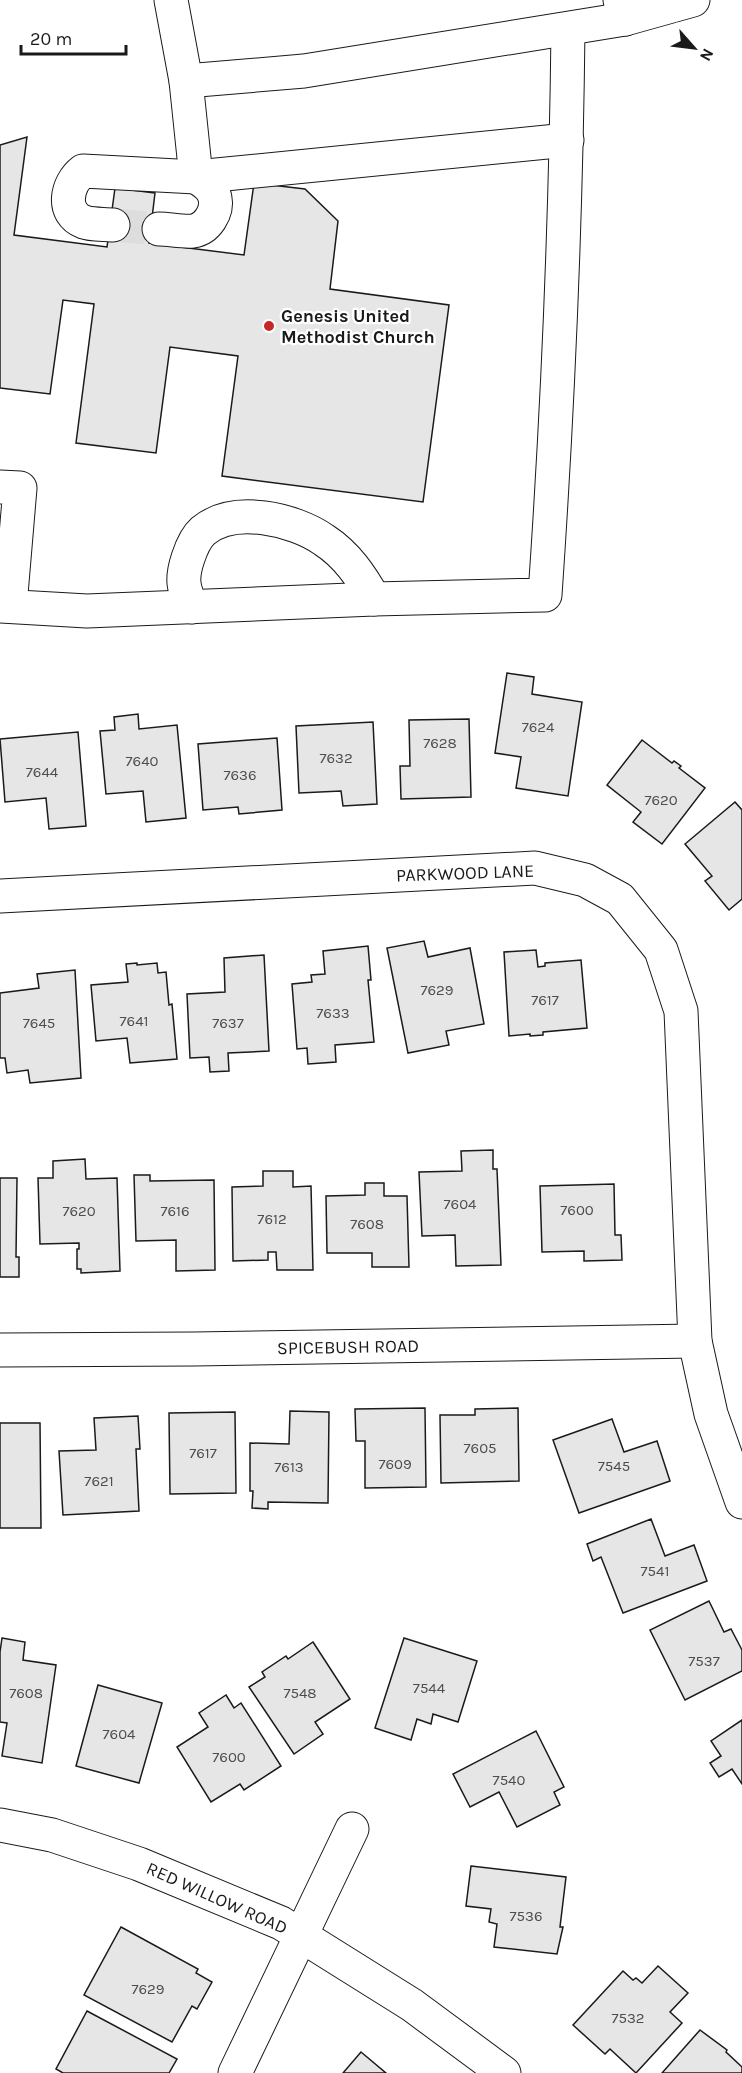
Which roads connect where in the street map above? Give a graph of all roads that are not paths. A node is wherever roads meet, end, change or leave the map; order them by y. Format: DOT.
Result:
graph roads {
  1 [pos="171,0"];
  2 [pos="693,0"];
  3 [pos="623,10"];
  4 [pos="568,29"];
  5 [pos="186,81"];
  6 [pos="567,140"];
  7 [pos="195,177"];
  8 [pos="113,225"];
  9 [pos="159,229"];
  10 [pos="0,487"];
  11 [pos="374,599"];
  12 [pos="5,606"];
  13 [pos="192,607"];
  14 [pos="0,896"];
  15 [pos="695,1341"];
  16 [pos="0,1350"];
  17 [pos="742,1502"];
  18 [pos="0,1826"];
  19 [pos="352,1830"];
  20 [pos="300,1935"];
  21 [pos="235,2073"];
  22 [pos="504,2073"];
  1 -- 5 [label="street"];
  2 -- 3 [label="street"];
  3 -- 4 [label="street"];
  4 -- 5 [label="street"];
  4 -- 6 [label="street"];
  5 -- 7 [label="street"];
  6 -- 7 [label="street"];
  6 -- 11 [label="street"];
  7 -- 8 [label="street"];
  7 -- 9 [label="street"];
  10 -- 12 [label="street"];
  11 -- 13 [label="street"];
  11 -- 13 [label="street"];
  12 -- 13 [label="street"];
  14 -- 15 [label="street, PARKWOOD LANE"];
  15 -- 16 [label="street, SPICEBUSH ROAD"];
  15 -- 17 [label="street, PARKWOOD LANE"];
  18 -- 20 [label="street, RED WILLOW ROAD"];
  19 -- 20 [label="street"];
  20 -- 21 [label="street"];
  20 -- 22 [label="street, RED WILLOW ROAD"];
}
